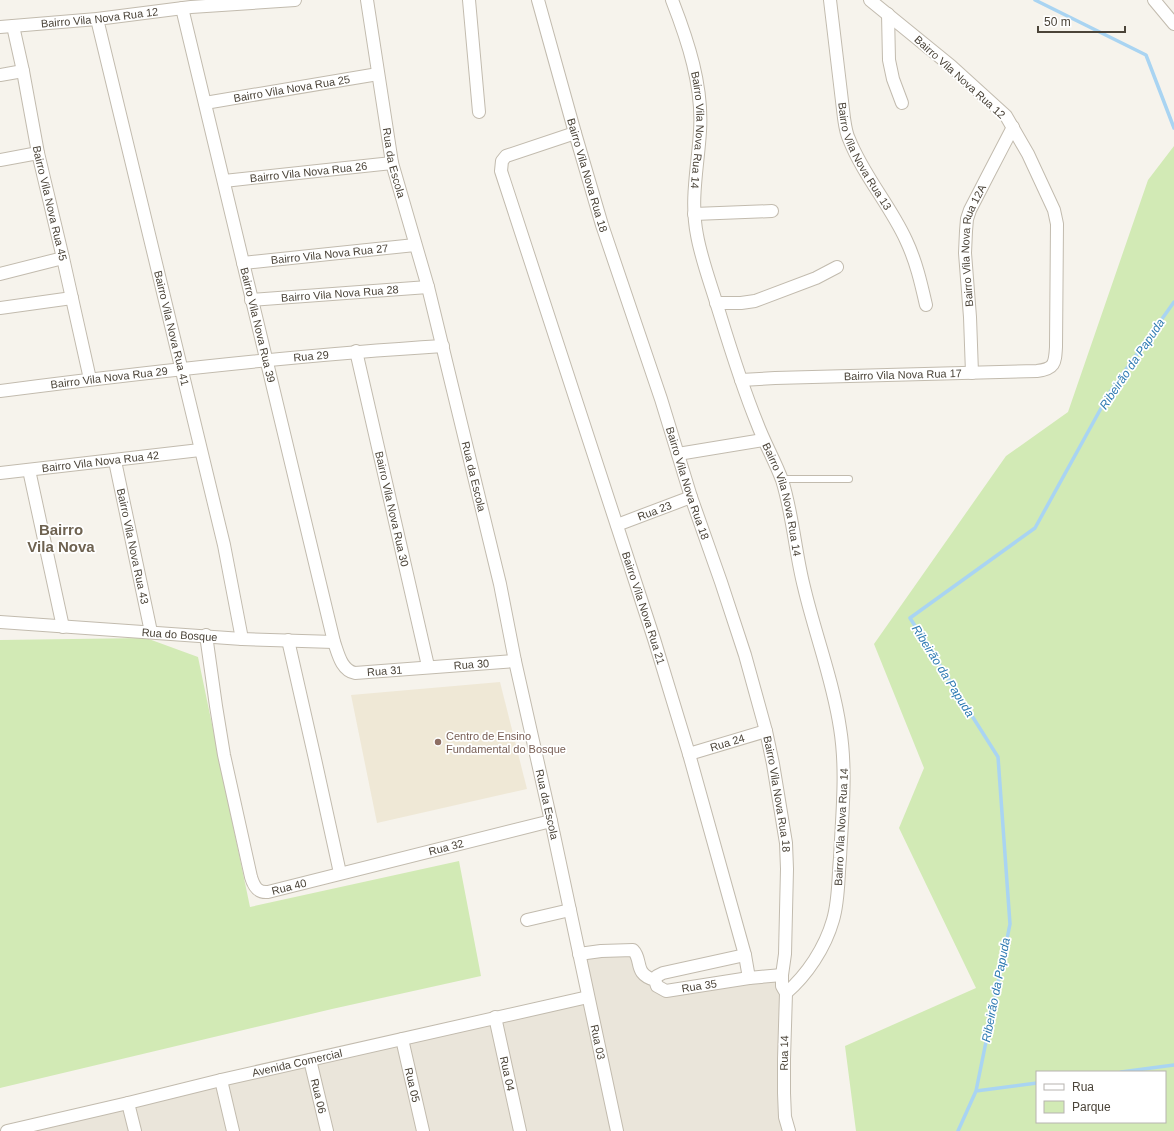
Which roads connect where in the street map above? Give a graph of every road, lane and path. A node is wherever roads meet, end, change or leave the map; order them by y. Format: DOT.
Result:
graph roads {
  1 [pos="295,0"];
  2 [pos="366,0"];
  3 [pos="469,0"];
  4 [pos="538,0"];
  5 [pos="672,0"];
  6 [pos="870,0"];
  7 [pos="1154,0"];
  8 [pos="833,2"];
  9 [pos="188,5"];
  10 [pos="888,14"];
  11 [pos="97,19"];
  12 [pos="1174,24"];
  13 [pos="13,26"];
  14 [pos="0,27"];
  15 [pos="23,71"];
  16 [pos="378,74"];
  17 [pos="0,75"];
  18 [pos="205,103"];
  19 [pos="902,103"];
  20 [pos="479,112"];
  21 [pos="1013,127"];
  22 [pos="575,132"];
  23 [pos="38,153"];
  24 [pos="0,160"];
  25 [pos="392,163"];
  26 [pos="224,181"];
  27 [pos="772,211"];
  28 [pos="694,214"];
  29 [pos="415,245"];
  30 [pos="63,258"];
  31 [pos="243,263"];
  32 [pos="837,267"];
  33 [pos="0,274"];
  34 [pos="428,287"];
  35 [pos="72,298"];
  36 [pos="251,300"];
  37 [pos="716,303"];
  38 [pos="926,305"];
  39 [pos="0,308"];
  40 [pos="443,346"];
  41 [pos="356,351"];
  42 [pos="1056,355"];
  43 [pos="266,360"];
  44 [pos="182,369"];
  45 [pos="972,373"];
  46 [pos="90,379"];
  47 [pos="741,380"];
  48 [pos="0,391"];
  49 [pos="763,440"];
  50 [pos="200,450"];
  51 [pos="678,454"];
  52 [pos="116,461"];
  53 [pos="29,470"];
  54 [pos="0,473"];
  55 [pos="849,478"];
  56 [pos="781,479"];
  57 [pos="691,497"];
  58 [pos="617,525"];
  59 [pos="0,622"];
  60 [pos="63,627"];
  61 [pos="151,632"];
  62 [pos="206,635"];
  63 [pos="242,639"];
  64 [pos="288,640"];
  65 [pos="334,642"];
  66 [pos="514,661"];
  67 [pos="428,666"];
  68 [pos="766,731"];
  69 [pos="689,754"];
  70 [pos="551,821"];
  71 [pos="340,873"];
  72 [pos="570,910"];
  73 [pos="527,920"];
  74 [pos="579,954"];
  75 [pos="745,954"];
  76 [pos="782,975"];
  77 [pos="749,978"];
  78 [pos="655,980"];
  79 [pos="786,993"];
  80 [pos="588,997"];
  81 [pos="495,1017"];
  82 [pos="402,1039"];
  83 [pos="310,1060"];
  84 [pos="222,1080"];
  85 [pos="128,1103"];
  86 [pos="45,1127"];
  87 [pos="7,1131"];
  88 [pos="134,1131"];
  89 [pos="233,1131"];
  90 [pos="327,1131"];
  91 [pos="424,1131"];
  92 [pos="520,1131"];
  93 [pos="617,1131"];
  94 [pos="789,1131"];
  1 -- 9 [label="street, Bairro Vila Nova Rua 12"];
  2 -- 16 [label="street, Rua da Escola"];
  3 -- 20 [label="street"];
  4 -- 22 [label="street, Bairro Vila Nova Rua 18"];
  5 -- 28 [label="street, Bairro Vila Nova Rua 14"];
  6 -- 10 [label="street, Bairro Vila Nova Rua 12"];
  7 -- 12 [label="street"];
  8 -- 38 [label="street, Bairro Vila Nova Rua 13"];
  9 -- 11 [label="street, Bairro Vila Nova Rua 12"];
  9 -- 18 [label="street, Bairro Vila Nova Rua 39"];
  10 -- 19 [label="street"];
  10 -- 21 [label="street, Bairro Vila Nova Rua 12"];
  11 -- 13 [label="street, Bairro Vila Nova Rua 12"];
  11 -- 44 [label="street, Bairro Vila Nova Rua 41"];
  13 -- 14 [label="street, Bairro Vila Nova Rua 12"];
  13 -- 15 [label="street, Bairro Vila Nova Rua 45"];
  15 -- 17 [label="street"];
  15 -- 23 [label="street, Bairro Vila Nova Rua 45"];
  16 -- 18 [label="street, Bairro Vila Nova Rua 25"];
  16 -- 25 [label="street, Rua da Escola"];
  18 -- 26 [label="street, Bairro Vila Nova Rua 39"];
  21 -- 42 [label="street, Bairro Vila Nova Rua 12"];
  21 -- 45 [label="street, Bairro Vila Nova Rua 12A"];
  22 -- 51 [label="street, Bairro Vila Nova Rua 18"];
  22 -- 58 [label="street, Bairro Vila Nova Rua 21"];
  23 -- 24 [label="street"];
  23 -- 30 [label="street, Bairro Vila Nova Rua 45"];
  25 -- 26 [label="street, Bairro Vila Nova Rua 26"];
  25 -- 29 [label="street, Rua da Escola"];
  26 -- 31 [label="street, Bairro Vila Nova Rua 39"];
  27 -- 28 [label="street"];
  28 -- 37 [label="street, Bairro Vila Nova Rua 14"];
  29 -- 31 [label="street, Bairro Vila Nova Rua 27"];
  29 -- 34 [label="street, Rua da Escola"];
  30 -- 33 [label="street"];
  30 -- 35 [label="street, Bairro Vila Nova Rua 45"];
  31 -- 36 [label="street, Bairro Vila Nova Rua 39"];
  32 -- 37 [label="street"];
  34 -- 36 [label="street, Bairro Vila Nova Rua 28"];
  34 -- 40 [label="street, Rua da Escola"];
  35 -- 39 [label="street"];
  35 -- 46 [label="street, Bairro Vila Nova Rua 45"];
  36 -- 43 [label="street, Bairro Vila Nova Rua 39"];
  37 -- 47 [label="street, Bairro Vila Nova Rua 14"];
  40 -- 41 [label="street"];
  40 -- 66 [label="street, Rua da Escola"];
  41 -- 43 [label="street, Rua 29"];
  41 -- 67 [label="street, Bairro Vila Nova Rua 30"];
  42 -- 45 [label="street, Bairro Vila Nova Rua 17"];
  43 -- 44 [label="street, Bairro Vila Nova Rua 29"];
  43 -- 65 [label="street, Bairro Vila Nova Rua 39"];
  44 -- 46 [label="street, Bairro Vila Nova Rua 29"];
  44 -- 50 [label="street, Bairro Vila Nova Rua 41"];
  45 -- 47 [label="street, Bairro Vila Nova Rua 17"];
  46 -- 48 [label="street, Bairro Vila Nova Rua 29"];
  47 -- 49 [label="street, Bairro Vila Nova Rua 14"];
  49 -- 51 [label="street"];
  49 -- 56 [label="street, Bairro Vila Nova Rua 14"];
  50 -- 52 [label="street, Bairro Vila Nova Rua 42"];
  50 -- 63 [label="street, Bairro Vila Nova Rua 41"];
  51 -- 57 [label="street, Bairro Vila Nova Rua 18"];
  52 -- 53 [label="street, Bairro Vila Nova Rua 42"];
  52 -- 61 [label="street, Bairro Vila Nova Rua 43"];
  53 -- 54 [label="street, Bairro Vila Nova Rua 42"];
  53 -- 60 [label="street"];
  55 -- 56 [label="lane"];
  56 -- 79 [label="street, Bairro Vila Nova Rua 14"];
  57 -- 58 [label="street, Rua 23"];
  57 -- 68 [label="street, Bairro Vila Nova Rua 18"];
  58 -- 69 [label="street, Bairro Vila Nova Rua 21"];
  59 -- 60 [label="street, Rua do Bosque"];
  60 -- 61 [label="street, Rua do Bosque"];
  61 -- 62 [label="street, Rua do Bosque"];
  62 -- 63 [label="street, Rua do Bosque"];
  62 -- 71 [label="street, Rua 40"];
  63 -- 64 [label="street, Rua do Bosque"];
  64 -- 65 [label="street, Rua do Bosque"];
  64 -- 71 [label="street"];
  65 -- 67 [label="street, Rua 31"];
  66 -- 67 [label="street, Rua 30"];
  66 -- 70 [label="street, Rua da Escola"];
  68 -- 69 [label="street, Rua 24"];
  68 -- 76 [label="street, Bairro Vila Nova Rua 18"];
  69 -- 75 [label="street, Bairro Vila Nova Rua 21"];
  70 -- 71 [label="street, Rua 32"];
  70 -- 72 [label="street, Rua da Escola"];
  72 -- 73 [label="street"];
  72 -- 74 [label="street, Rua da Escola"];
  74 -- 78 [label="street, Rua 35"];
  74 -- 80 [label="street, Rua 03"];
  75 -- 77 [label="street, Bairro Vila Nova Rua 21"];
  75 -- 78 [label="street, Rua 35"];
  76 -- 77 [label="street"];
  76 -- 79 [label="street, Rua 14"];
  77 -- 78 [label="street, Rua 35"];
  79 -- 94 [label="street, Rua 14"];
  80 -- 81 [label="street, Avenida Comercial"];
  80 -- 93 [label="street, Rua 03"];
  81 -- 82 [label="street, Avenida Comercial"];
  81 -- 92 [label="street, Rua 04"];
  82 -- 83 [label="street, Avenida Comercial"];
  82 -- 91 [label="street, Rua 05"];
  83 -- 84 [label="street, Avenida Comercial"];
  83 -- 90 [label="street, Rua 06"];
  84 -- 85 [label="street, Avenida Comercial"];
  84 -- 89 [label="street"];
  85 -- 86 [label="street, Avenida Comercial"];
  85 -- 88 [label="street"];
  86 -- 87 [label="street, Avenida Comercial"];
}
